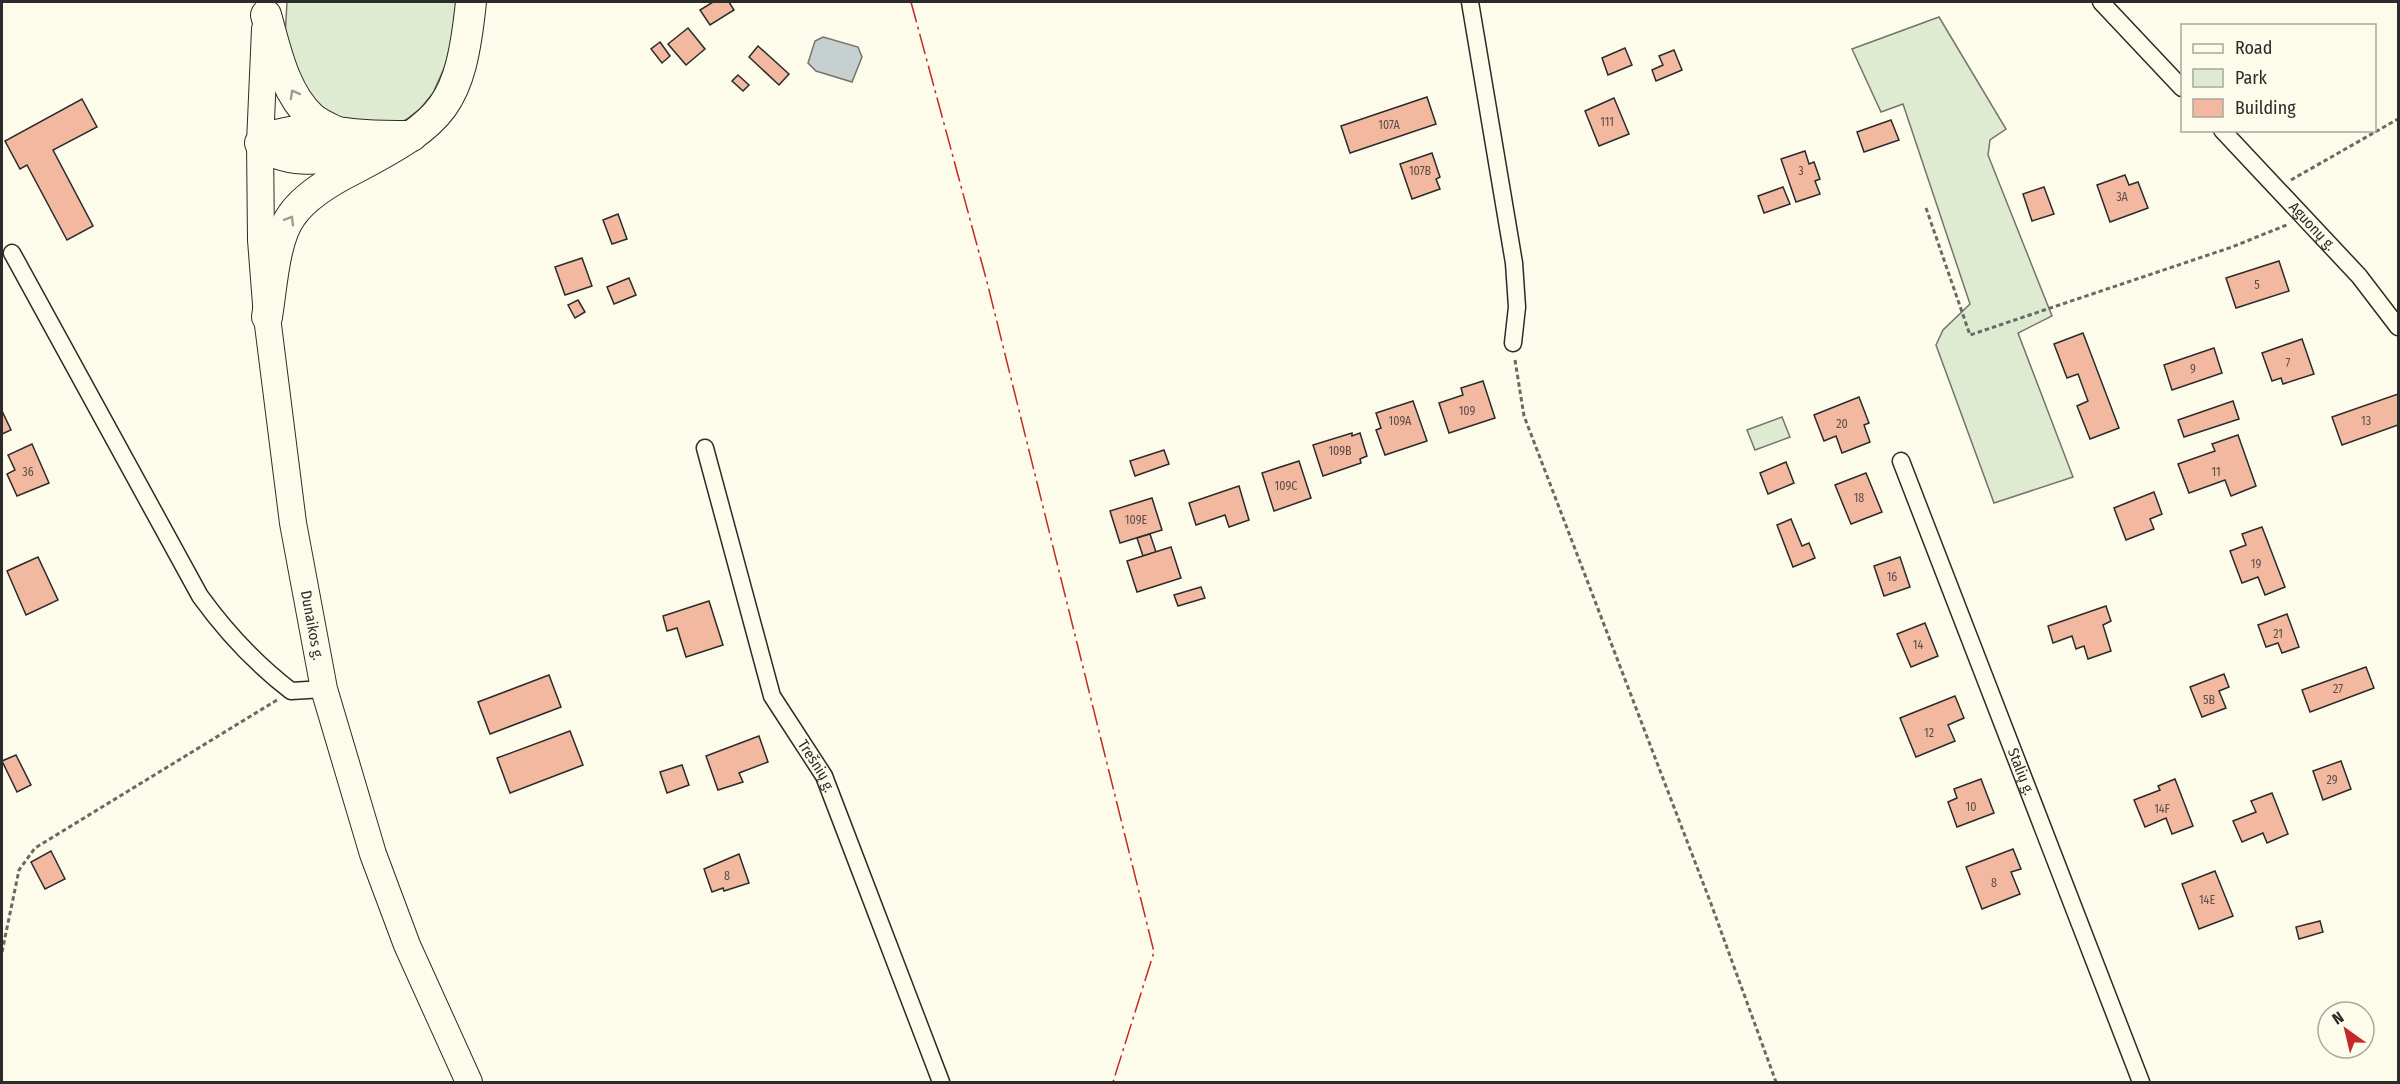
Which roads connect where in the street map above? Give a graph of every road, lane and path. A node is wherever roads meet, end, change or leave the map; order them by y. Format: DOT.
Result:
graph roads {
  1 [pos="471,2"];
  2 [pos="1470,2"];
  3 [pos="2101,2"];
  4 [pos="266,8"];
  5 [pos="2181,87"];
  6 [pos="2398,119"];
  7 [pos="337,132"];
  8 [pos="2224,132"];
  9 [pos="412,136"];
  10 [pos="260,143"];
  11 [pos="387,152"];
  12 [pos="2275,187"];
  13 [pos="1926,208"];
  14 [pos="2304,219"];
  15 [pos="12,253"];
  16 [pos="267,316"];
  17 [pos="2398,327"];
  18 [pos="1513,343"];
  19 [pos="705,448"];
  20 [pos="1901,461"];
  21 [pos="324,689"];
  22 [pos="291,691"];
  23 [pos="2,952"];
  24 [pos="469,1083"];
  25 [pos="942,1083"];
  26 [pos="1776,1083"];
  27 [pos="2141,1083"];
  1 -- 9 [label="highway"];
  2 -- 18 [label="street"];
  3 -- 5 [label="street"];
  7 -- 4 [label="highway, one-way"];
  4 -- 10 [label="main road, Dunaikos g."];
  6 -- 12 [label="path"];
  7 -- 9 [label="highway"];
  7 -- 10 [label="highway"];
  8 -- 12 [label="street, Aguonų g."];
  9 -- 11 [label="highway"];
  10 -- 11 [label="highway"];
  10 -- 16 [label="main road, Dunaikos g."];
  16 -- 11 [label="highway, one-way"];
  12 -- 14 [label="street, Aguonų g."];
  13 -- 14 [label="path"];
  14 -- 17 [label="street, Aguonų g."];
  15 -- 22 [label="street"];
  16 -- 21 [label="main road, Dunaikos g."];
  18 -- 26 [label="path"];
  19 -- 25 [label="street, Trešnių g."];
  20 -- 27 [label="street, Stalių g."];
  21 -- 22 [label="street"];
  21 -- 24 [label="main road, Dunaikos g."];
  22 -- 23 [label="path"];
}
